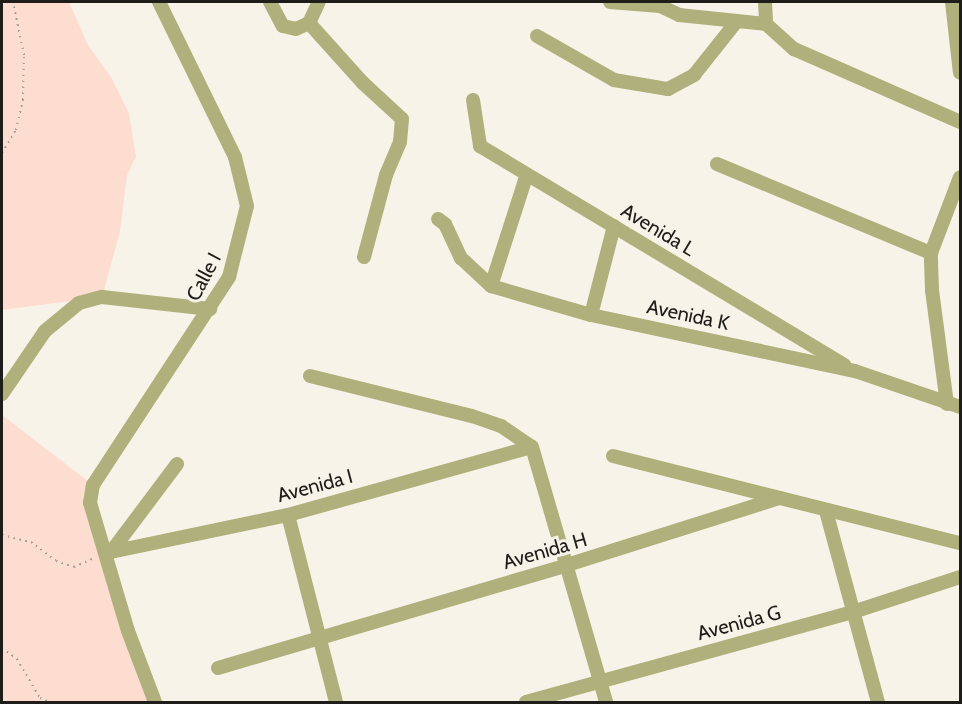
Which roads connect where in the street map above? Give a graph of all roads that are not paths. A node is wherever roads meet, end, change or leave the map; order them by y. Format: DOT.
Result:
graph roads {
  1 [pos="159,2"];
  2 [pos="270,2"];
  3 [pos="319,2"];
  4 [pos="610,2"];
  5 [pos="765,2"];
  6 [pos="952,2"];
  7 [pos="660,4"];
  8 [pos="737,21"];
  9 [pos="309,23"];
  10 [pos="766,24"];
  11 [pos="537,36"];
  12 [pos="960,73"];
  13 [pos="473,100"];
  14 [pos="960,122"];
  15 [pos="717,164"];
  16 [pos="526,177"];
  17 [pos="960,177"];
  18 [pos="438,219"];
  19 [pos="614,226"];
  20 [pos="931,253"];
  21 [pos="364,257"];
  22 [pos="491,286"];
  23 [pos="210,309"];
  24 [pos="591,315"];
  25 [pos="855,371"];
  26 [pos="310,376"];
  27 [pos="2,394"];
  28 [pos="954,405"];
  29 [pos="532,447"];
  30 [pos="613,456"];
  31 [pos="177,464"];
  32 [pos="780,498"];
  33 [pos="826,511"];
  34 [pos="288,514"];
  35 [pos="960,543"];
  36 [pos="108,552"];
  37 [pos="567,565"];
  38 [pos="960,577"];
  39 [pos="853,612"];
  40 [pos="319,635"];
  41 [pos="218,668"];
  42 [pos="600,682"];
  43 [pos="155,702"];
  44 [pos="336,702"];
  45 [pos="526,702"];
  46 [pos="606,702"];
  47 [pos="878,702"];
  1 -- 23 [label="street, Calle I"];
  2 -- 9 [label="street"];
  3 -- 9 [label="street"];
  4 -- 7 [label="street"];
  5 -- 10 [label="street"];
  6 -- 12 [label="street"];
  7 -- 8 [label="street"];
  8 -- 10 [label="street"];
  8 -- 11 [label="street"];
  9 -- 21 [label="street"];
  10 -- 14 [label="street"];
  13 -- 16 [label="street, Avenida L"];
  15 -- 20 [label="street"];
  16 -- 19 [label="street, Avenida L"];
  16 -- 22 [label="street"];
  17 -- 20 [label="street"];
  18 -- 22 [label="street, Avenida K"];
  19 -- 24 [label="street"];
  19 -- 25 [label="street, Avenida L"];
  20 -- 28 [label="street"];
  22 -- 24 [label="street, Avenida K"];
  23 -- 27 [label="street"];
  23 -- 36 [label="street, Calle I"];
  24 -- 25 [label="street, Avenida K"];
  25 -- 28 [label="street, Avenida K"];
  26 -- 29 [label="street"];
  29 -- 34 [label="street, Avenida I"];
  29 -- 37 [label="street"];
  30 -- 32 [label="street"];
  31 -- 36 [label="street"];
  32 -- 33 [label="street"];
  32 -- 37 [label="street, Avenida H"];
  33 -- 35 [label="street"];
  33 -- 39 [label="street"];
  34 -- 36 [label="street, Avenida I"];
  34 -- 40 [label="street"];
  36 -- 43 [label="street, Calle I"];
  37 -- 40 [label="street, Avenida H"];
  37 -- 42 [label="street"];
  38 -- 39 [label="street, Avenida G"];
  39 -- 42 [label="street, Avenida G"];
  39 -- 47 [label="street"];
  40 -- 41 [label="street, Avenida H"];
  40 -- 44 [label="street"];
  42 -- 45 [label="street, Avenida G"];
  42 -- 46 [label="street"];
}
